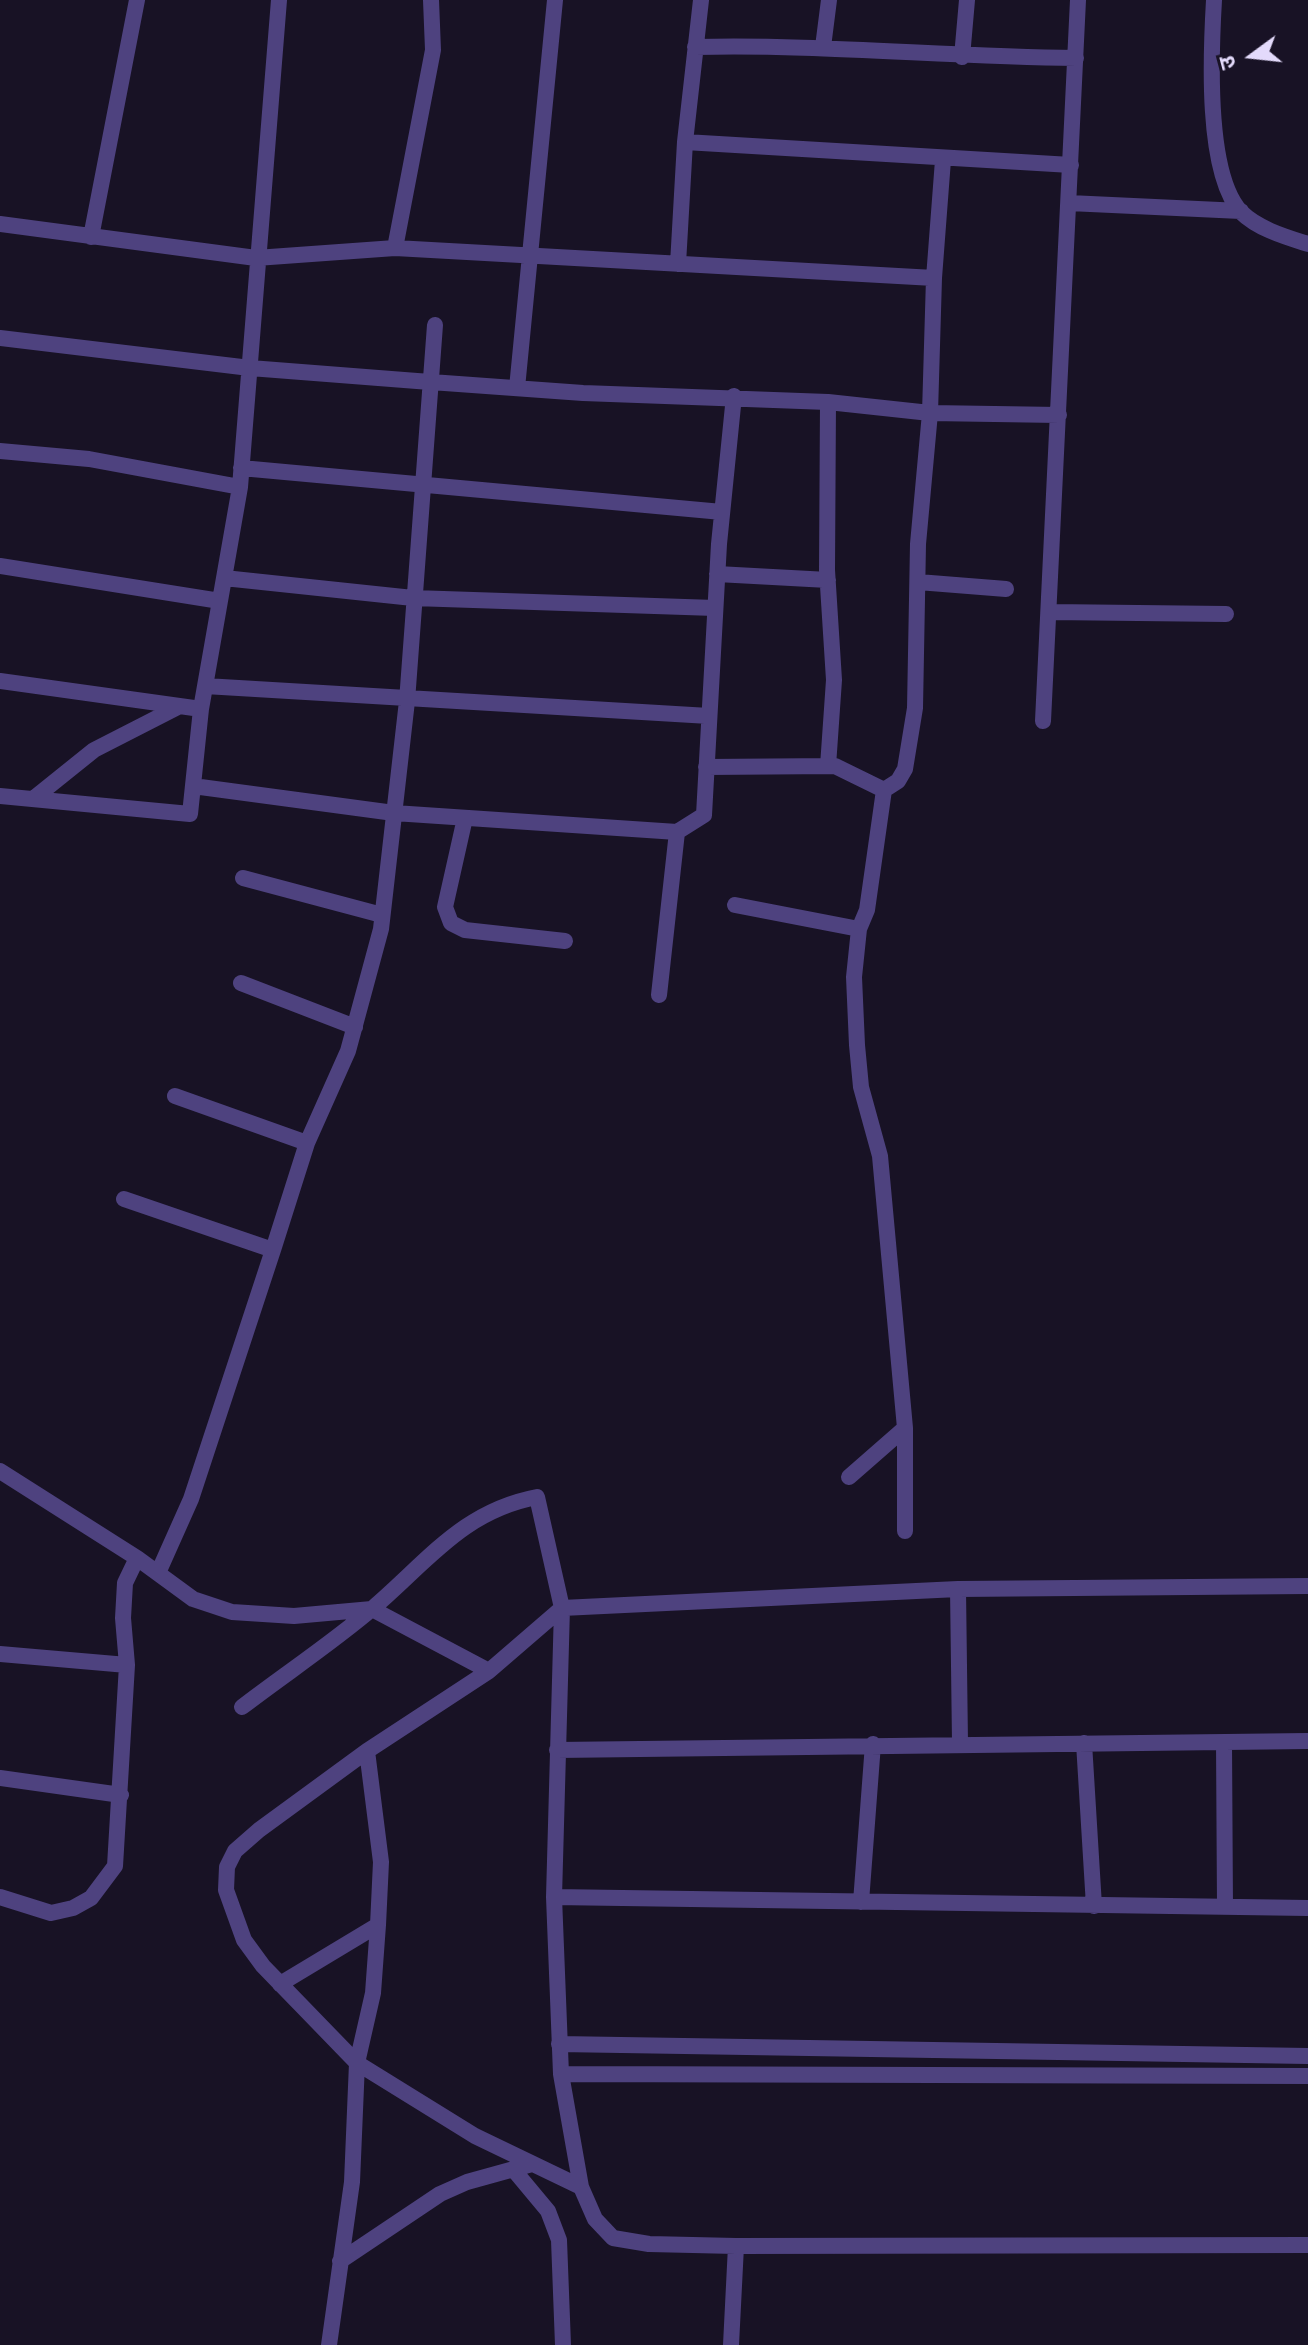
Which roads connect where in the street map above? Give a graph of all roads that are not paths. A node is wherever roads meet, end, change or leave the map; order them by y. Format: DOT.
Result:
graph roads {
  1 [pos="137,0"];
  2 [pos="279,0"];
  3 [pos="431,0"];
  4 [pos="555,0"];
  5 [pos="701,0"];
  6 [pos="829,0"];
  7 [pos="967,0"];
  8 [pos="1078,0"];
  9 [pos="1214,0"];
  10 [pos="695,47"];
  11 [pos="823,47"];
  12 [pos="962,57"];
  13 [pos="1076,58"];
  14 [pos="685,142"];
  15 [pos="943,160"];
  16 [pos="1071,165"];
  17 [pos="1069,203"];
  18 [pos="1241,211"];
  19 [pos="0,224"];
  20 [pos="91,237"];
  21 [pos="1308,244"];
  22 [pos="395,248"];
  23 [pos="530,256"];
  24 [pos="256,258"];
  25 [pos="678,264"];
  26 [pos="934,278"];
  27 [pos="435,325"];
  28 [pos="0,338"];
  29 [pos="250,368"];
  30 [pos="430,382"];
  31 [pos="517,388"];
  32 [pos="734,396"];
  33 [pos="828,402"];
  34 [pos="930,413"];
  35 [pos="1059,415"];
  36 [pos="0,451"];
  37 [pos="241,468"];
  38 [pos="240,487"];
  39 [pos="422,487"];
  40 [pos="722,512"];
  41 [pos="0,566"];
  42 [pos="717,574"];
  43 [pos="224,578"];
  44 [pos="828,580"];
  45 [pos="918,582"];
  46 [pos="1006,589"];
  47 [pos="413,598"];
  48 [pos="220,601"];
  49 [pos="715,608"];
  50 [pos="1050,612"];
  51 [pos="1226,614"];
  52 [pos="0,681"];
  53 [pos="205,686"];
  54 [pos="407,701"];
  55 [pos="181,705"];
  56 [pos="201,709"];
  57 [pos="709,716"];
  58 [pos="1043,721"];
  59 [pos="828,766"];
  60 [pos="706,767"];
  61 [pos="193,786"];
  62 [pos="884,790"];
  63 [pos="0,796"];
  64 [pos="33,799"];
  65 [pos="394,813"];
  66 [pos="465,818"];
  67 [pos="677,832"];
  68 [pos="243,878"];
  69 [pos="735,905"];
  70 [pos="382,915"];
  71 [pos="859,929"];
  72 [pos="565,941"];
  73 [pos="241,983"];
  74 [pos="659,995"];
  75 [pos="355,1027"];
  76 [pos="175,1096"];
  77 [pos="307,1143"];
  78 [pos="124,1199"];
  79 [pos="273,1250"];
  80 [pos="905,1428"];
  81 [pos="0,1471"];
  82 [pos="849,1477"];
  83 [pos="905,1531"];
  84 [pos="137,1558"];
  85 [pos="158,1573"];
  86 [pos="1308,1586"];
  87 [pos="958,1589"];
  88 [pos="562,1608"];
  89 [pos="372,1609"];
  90 [pos="0,1654"];
  91 [pos="127,1665"];
  92 [pos="489,1671"];
  93 [pos="242,1707"];
  94 [pos="1308,1741"];
  95 [pos="960,1743"];
  96 [pos="1084,1743"];
  97 [pos="1224,1743"];
  98 [pos="873,1744"];
  99 [pos="557,1750"];
  100 [pos="367,1751"];
  101 [pos="0,1778"];
  102 [pos="121,1795"];
  103 [pos="0,1897"];
  104 [pos="554,1897"];
  105 [pos="861,1902"];
  106 [pos="1094,1906"];
  107 [pos="1225,1907"];
  108 [pos="1308,1908"];
  109 [pos="378,1925"];
  110 [pos="280,1984"];
  111 [pos="559,2044"];
  112 [pos="1308,2056"];
  113 [pos="357,2063"];
  114 [pos="561,2074"];
  115 [pos="1308,2076"];
  116 [pos="532,2164"];
  117 [pos="513,2169"];
  118 [pos="581,2187"];
  119 [pos="1308,2245"];
  120 [pos="736,2246"];
  121 [pos="340,2261"];
  122 [pos="329,2345"];
  123 [pos="563,2345"];
  124 [pos="731,2345"];
  1 -- 20 [label="street"];
  2 -- 24 [label="street"];
  3 -- 22 [label="street"];
  4 -- 23 [label="street"];
  5 -- 10 [label="street"];
  6 -- 11 [label="street"];
  7 -- 12 [label="street"];
  8 -- 13 [label="street"];
  9 -- 18 [label="street"];
  10 -- 11 [label="street"];
  10 -- 14 [label="street"];
  11 -- 12 [label="street"];
  12 -- 13 [label="street"];
  13 -- 16 [label="street"];
  14 -- 15 [label="street"];
  14 -- 25 [label="street"];
  15 -- 16 [label="street"];
  15 -- 26 [label="street"];
  16 -- 17 [label="street"];
  17 -- 18 [label="street"];
  17 -- 35 [label="street"];
  18 -- 21 [label="street"];
  19 -- 20 [label="street"];
  20 -- 24 [label="street"];
  22 -- 23 [label="street"];
  22 -- 24 [label="street"];
  23 -- 25 [label="street"];
  23 -- 31 [label="street"];
  24 -- 29 [label="street"];
  25 -- 26 [label="street"];
  26 -- 34 [label="street"];
  27 -- 30 [label="street"];
  28 -- 29 [label="street"];
  29 -- 30 [label="street"];
  29 -- 37 [label="street"];
  30 -- 31 [label="street"];
  30 -- 39 [label="street"];
  31 -- 32 [label="street"];
  32 -- 33 [label="street"];
  32 -- 40 [label="street"];
  33 -- 34 [label="street"];
  33 -- 44 [label="street"];
  34 -- 35 [label="street"];
  34 -- 45 [label="street"];
  35 -- 50 [label="street"];
  36 -- 38 [label="street"];
  37 -- 38 [label="street"];
  37 -- 39 [label="street"];
  38 -- 43 [label="street"];
  39 -- 40 [label="street"];
  39 -- 47 [label="street"];
  40 -- 42 [label="street"];
  41 -- 48 [label="street"];
  42 -- 44 [label="street"];
  42 -- 49 [label="street"];
  43 -- 47 [label="street"];
  43 -- 48 [label="street"];
  44 -- 59 [label="street"];
  45 -- 46 [label="street"];
  45 -- 62 [label="street"];
  47 -- 49 [label="street"];
  47 -- 54 [label="street"];
  48 -- 53 [label="street"];
  49 -- 57 [label="street"];
  50 -- 51 [label="street"];
  50 -- 58 [label="street"];
  52 -- 55 [label="street"];
  53 -- 54 [label="street"];
  53 -- 56 [label="street"];
  54 -- 57 [label="street"];
  54 -- 65 [label="street"];
  55 -- 56 [label="street"];
  55 -- 64 [label="street"];
  56 -- 61 [label="street"];
  57 -- 60 [label="street"];
  59 -- 60 [label="street"];
  59 -- 62 [label="street"];
  60 -- 67 [label="street"];
  61 -- 64 [label="street"];
  61 -- 65 [label="street"];
  62 -- 71 [label="street"];
  63 -- 64 [label="street"];
  65 -- 66 [label="street"];
  65 -- 70 [label="street"];
  66 -- 67 [label="street"];
  66 -- 72 [label="street"];
  67 -- 74 [label="street"];
  68 -- 70 [label="street"];
  69 -- 71 [label="street"];
  70 -- 75 [label="street"];
  71 -- 80 [label="street"];
  73 -- 75 [label="street"];
  75 -- 77 [label="street"];
  76 -- 77 [label="street"];
  77 -- 79 [label="street"];
  78 -- 79 [label="street"];
  79 -- 85 [label="street"];
  80 -- 82 [label="street"];
  80 -- 83 [label="street"];
  81 -- 84 [label="street"];
  84 -- 85 [label="street"];
  84 -- 91 [label="street"];
  85 -- 89 [label="street"];
  86 -- 87 [label="street"];
  87 -- 88 [label="street"];
  87 -- 95 [label="street"];
  88 -- 89 [label="street"];
  88 -- 92 [label="street"];
  88 -- 99 [label="street"];
  89 -- 92 [label="street"];
  89 -- 93 [label="street"];
  90 -- 91 [label="street"];
  91 -- 102 [label="street"];
  92 -- 100 [label="street"];
  94 -- 97 [label="street"];
  95 -- 96 [label="street"];
  95 -- 98 [label="street"];
  96 -- 97 [label="street"];
  96 -- 106 [label="street"];
  97 -- 107 [label="street"];
  98 -- 99 [label="street"];
  98 -- 105 [label="street"];
  99 -- 104 [label="street"];
  100 -- 109 [label="street"];
  100 -- 110 [label="street"];
  101 -- 102 [label="street"];
  102 -- 103 [label="street"];
  104 -- 105 [label="street"];
  104 -- 111 [label="street"];
  105 -- 106 [label="street"];
  106 -- 107 [label="street"];
  107 -- 108 [label="street"];
  109 -- 110 [label="street"];
  109 -- 113 [label="street"];
  110 -- 113 [label="street"];
  111 -- 112 [label="street"];
  111 -- 114 [label="street"];
  113 -- 116 [label="street"];
  113 -- 121 [label="street"];
  114 -- 115 [label="street"];
  114 -- 118 [label="street"];
  116 -- 117 [label="street"];
  116 -- 118 [label="street"];
  117 -- 121 [label="street"];
  117 -- 123 [label="street"];
  118 -- 120 [label="street"];
  119 -- 120 [label="street"];
  120 -- 124 [label="street"];
  121 -- 122 [label="street"];
}
